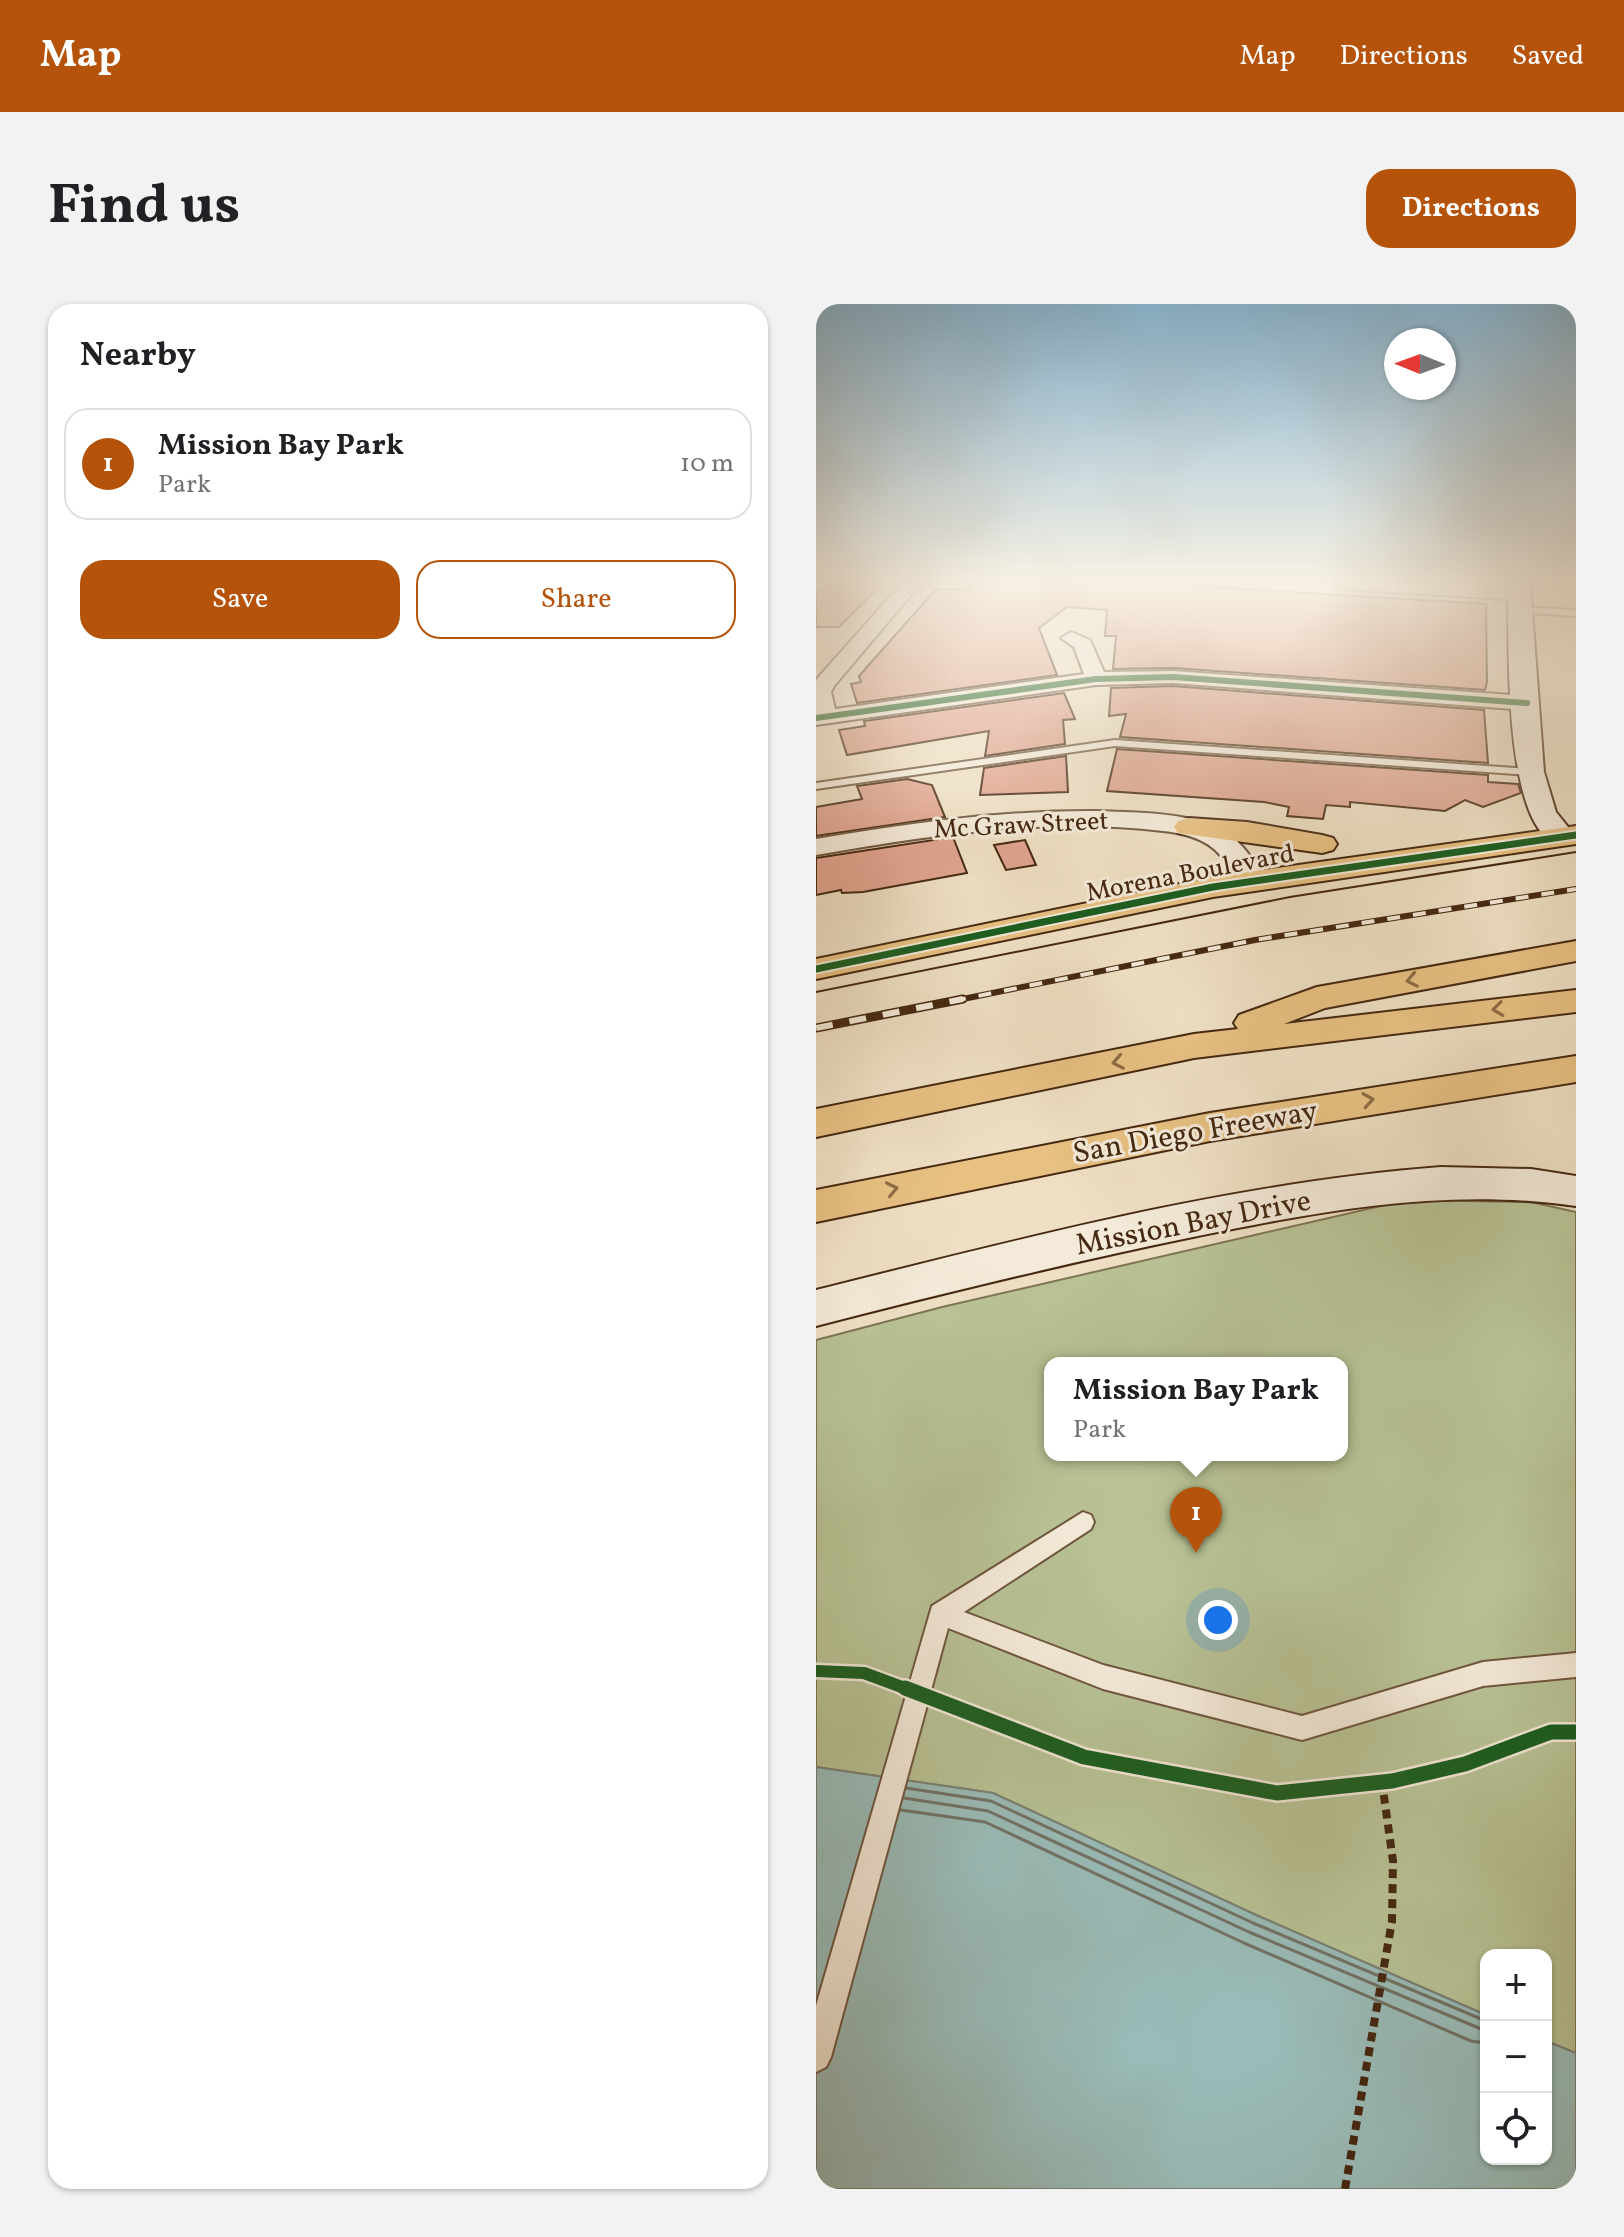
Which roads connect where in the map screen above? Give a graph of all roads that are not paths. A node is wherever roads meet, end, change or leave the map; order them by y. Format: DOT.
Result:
graph roads {
  1 [pos="835,671"];
  2 [pos="1093,671"];
  3 [pos="1525,671"];
  4 [pos="1096,679"];
  5 [pos="1527,703"];
  6 [pos="821,717"];
  7 [pos="1530,772"];
  8 [pos="816,786"];
  9 [pos="1564,824"];
  10 [pos="1189,827"];
  11 [pos="1322,844"];
  12 [pos="816,847"];
  13 [pos="1245,869"];
  14 [pos="816,943"];
  15 [pos="1576,951"];
  16 [pos="816,969"];
  17 [pos="1576,1001"];
  18 [pos="1194,1046"];
  19 [pos="1576,1069"];
  20 [pos="1576,1080"];
  21 [pos="1462,1085"];
  22 [pos="816,1123"];
  23 [pos="1576,1191"];
  24 [pos="816,1206"];
  25 [pos="816,1308"];
  26 [pos="1083,1522"];
  27 [pos="940,1614"];
  28 [pos="1576,1665"];
  29 [pos="816,2057"];
  1 -- 6 [label="street"];
  2 -- 4 [label="street"];
  3 -- 5 [label="main road"];
  4 -- 5 [label="street"];
  4 -- 6 [label="street"];
  5 -- 7 [label="main road"];
  7 -- 8 [label="lane"];
  7 -- 9 [label="main road"];
  9 -- 11 [label="main road, Morena Boulevard"];
  9 -- 13 [label="main road, Morena Boulevard"];
  10 -- 11 [label="main road"];
  10 -- 12 [label="street, Mc Graw Street"];
  10 -- 13 [label="street, Mc Graw Street"];
  11 -- 13 [label="main road, Morena Boulevard"];
  13 -- 14 [label="main road, Morena Boulevard"];
  13 -- 16 [label="main road, Morena Boulevard"];
  15 -- 18 [label="main road, one-way"];
  17 -- 18 [label="main road, one-way"];
  18 -- 22 [label="main road, one-way"];
  19 -- 21 [label="main road, San Diego Freeway"];
  20 -- 21 [label="main road"];
  24 -- 21 [label="main road, San Diego Freeway, one-way"];
  23 -- 25 [label="main road, Mission Bay Drive"];
  26 -- 27 [label="lane"];
  27 -- 28 [label="lane"];
  27 -- 29 [label="lane"];
}
